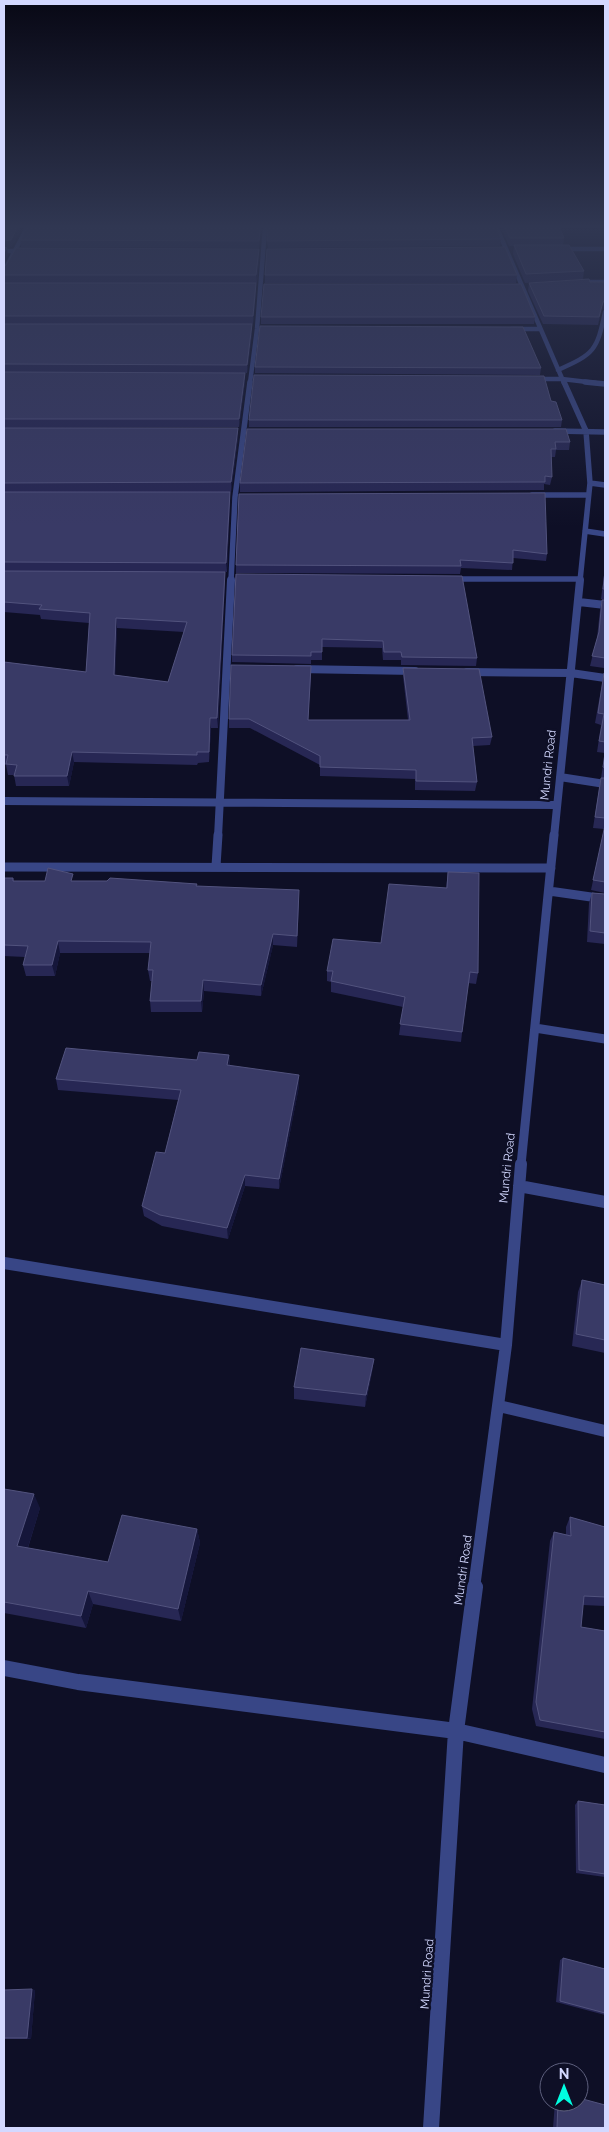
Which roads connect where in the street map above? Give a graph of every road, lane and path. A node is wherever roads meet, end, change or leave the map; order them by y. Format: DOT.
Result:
graph roads {
  1 [pos="602,327"];
  2 [pos="247,329"];
  3 [pos="257,329"];
  4 [pos="266,329"];
  5 [pos="500,329"];
  6 [pos="540,329"];
  7 [pos="598,345"];
  8 [pos="605,346"];
  9 [pos="560,374"];
  10 [pos="241,377"];
  11 [pos="251,377"];
  12 [pos="261,377"];
  13 [pos="523,379"];
  14 [pos="605,384"];
  15 [pos="586,430"];
  16 [pos="547,431"];
  17 [pos="235,432"];
  18 [pos="245,432"];
  19 [pos="254,432"];
  20 [pos="605,432"];
  21 [pos="605,485"];
  22 [pos="589,489"];
  23 [pos="529,495"];
  24 [pos="245,496"];
  25 [pos="226,497"];
  26 [pos="235,497"];
  27 [pos="585,531"];
  28 [pos="605,534"];
  29 [pos="222,577"];
  30 [pos="231,577"];
  31 [pos="241,577"];
  32 [pos="441,578"];
  33 [pos="580,579"];
  34 [pos="579,602"];
  35 [pos="605,605"];
  36 [pos="227,668"];
  37 [pos="237,668"];
  38 [pos="286,669"];
  39 [pos="424,671"];
  40 [pos="463,672"];
  41 [pos="571,673"];
  42 [pos="605,678"];
  43 [pos="560,777"];
  44 [pos="605,784"];
  45 [pos="4,802"];
  46 [pos="221,804"];
  47 [pos="557,805"];
  48 [pos="216,866"];
  49 [pos="4,868"];
  50 [pos="551,868"];
  51 [pos="549,891"];
  52 [pos="605,899"];
  53 [pos="535,1028"];
  54 [pos="605,1040"];
  55 [pos="519,1186"];
  56 [pos="605,1202"];
  57 [pos="4,1263"];
  58 [pos="506,1345"];
  59 [pos="499,1406"];
  60 [pos="605,1430"];
  61 [pos="4,1668"];
  62 [pos="456,1730"];
  63 [pos="605,1764"];
  64 [pos="431,2128"];
  1 -- 7 [label="street"];
  2 -- 3 [label="street"];
  3 -- 4 [label="street"];
  3 -- 11 [label="street"];
  5 -- 6 [label="street"];
  6 -- 9 [label="street, Mundri Road"];
  7 -- 8 [label="street"];
  7 -- 9 [label="street"];
  9 -- 13 [label="street"];
  9 -- 14 [label="street"];
  9 -- 15 [label="street, Mundri Road"];
  10 -- 11 [label="street"];
  11 -- 12 [label="street"];
  11 -- 18 [label="street"];
  15 -- 16 [label="street"];
  15 -- 20 [label="street"];
  15 -- 22 [label="street, Mundri Road"];
  17 -- 18 [label="street"];
  18 -- 19 [label="street"];
  18 -- 26 [label="street"];
  21 -- 22 [label="street"];
  22 -- 23 [label="street"];
  22 -- 27 [label="street, Mundri Road"];
  24 -- 26 [label="street"];
  25 -- 26 [label="street"];
  26 -- 30 [label="street"];
  27 -- 28 [label="street"];
  27 -- 33 [label="street, Mundri Road"];
  29 -- 30 [label="street"];
  30 -- 31 [label="street"];
  30 -- 36 [label="street"];
  32 -- 33 [label="street"];
  33 -- 34 [label="street, Mundri Road"];
  34 -- 35 [label="street"];
  34 -- 41 [label="street, Mundri Road"];
  36 -- 37 [label="street"];
  36 -- 46 [label="street"];
  38 -- 39 [label="street"];
  40 -- 41 [label="street"];
  41 -- 42 [label="street"];
  41 -- 43 [label="street, Mundri Road"];
  43 -- 44 [label="street"];
  43 -- 47 [label="street, Mundri Road"];
  45 -- 46 [label="street"];
  46 -- 47 [label="street"];
  46 -- 48 [label="street"];
  47 -- 50 [label="street, Mundri Road"];
  48 -- 49 [label="street"];
  48 -- 50 [label="street"];
  50 -- 51 [label="street, Mundri Road"];
  51 -- 52 [label="street"];
  51 -- 53 [label="street, Mundri Road"];
  53 -- 54 [label="street"];
  53 -- 55 [label="street, Mundri Road"];
  55 -- 56 [label="street"];
  55 -- 58 [label="street, Mundri Road"];
  57 -- 58 [label="street"];
  58 -- 59 [label="street, Mundri Road"];
  59 -- 60 [label="street"];
  59 -- 62 [label="street, Mundri Road"];
  61 -- 62 [label="street"];
  62 -- 63 [label="street"];
  62 -- 64 [label="street, Mundri Road"];
}
